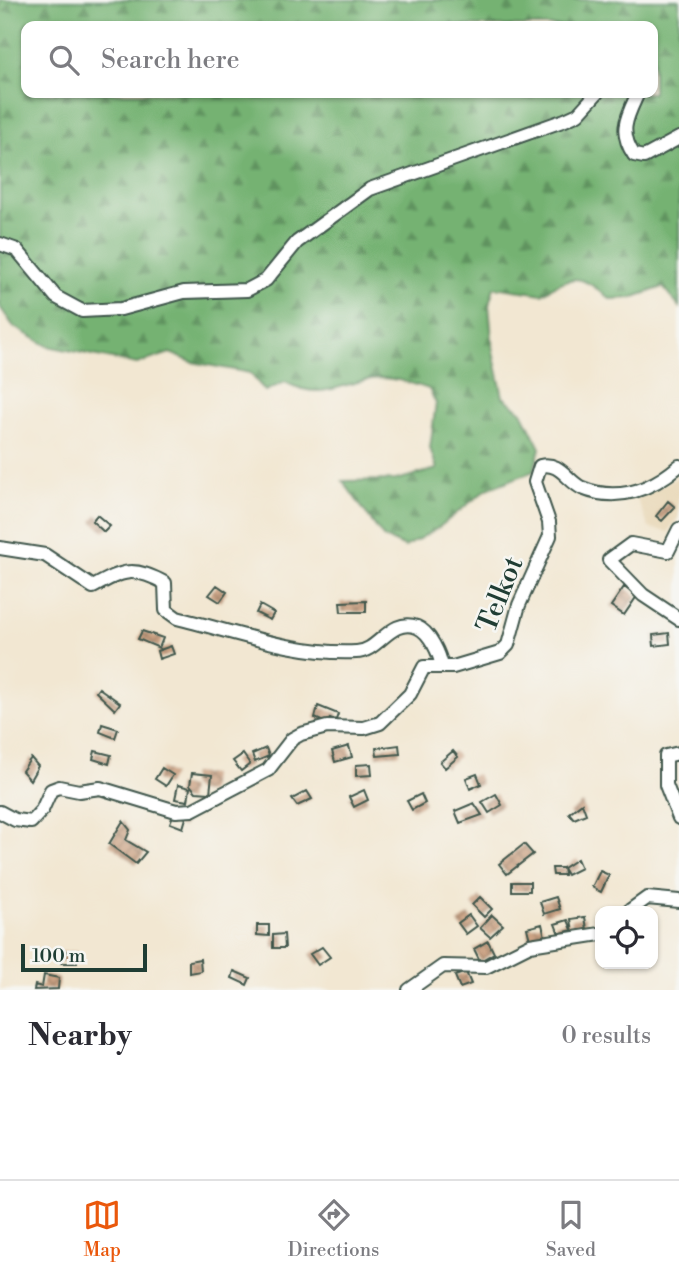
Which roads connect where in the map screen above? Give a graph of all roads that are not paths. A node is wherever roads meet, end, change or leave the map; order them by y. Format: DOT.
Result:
graph roads {
  1 [pos="592,98"];
  2 [pos="636,98"];
  3 [pos="679,138"];
  4 [pos="0,244"];
  5 [pos="679,466"];
  6 [pos="679,529"];
  7 [pos="0,548"];
  8 [pos="679,619"];
  9 [pos="442,667"];
  10 [pos="679,753"];
  11 [pos="0,812"];
  12 [pos="679,818"];
  13 [pos="679,901"];
  14 [pos="636,906"];
  15 [pos="595,935"];
  16 [pos="409,990"];
  1 -- 4 [label="street"];
  2 -- 3 [label="street"];
  5 -- 9 [label="street, Telkot"];
  6 -- 8 [label="street"];
  7 -- 9 [label="street"];
  9 -- 11 [label="street, Telkot"];
  10 -- 12 [label="street"];
  13 -- 14 [label="street"];
  15 -- 16 [label="street"];
}
